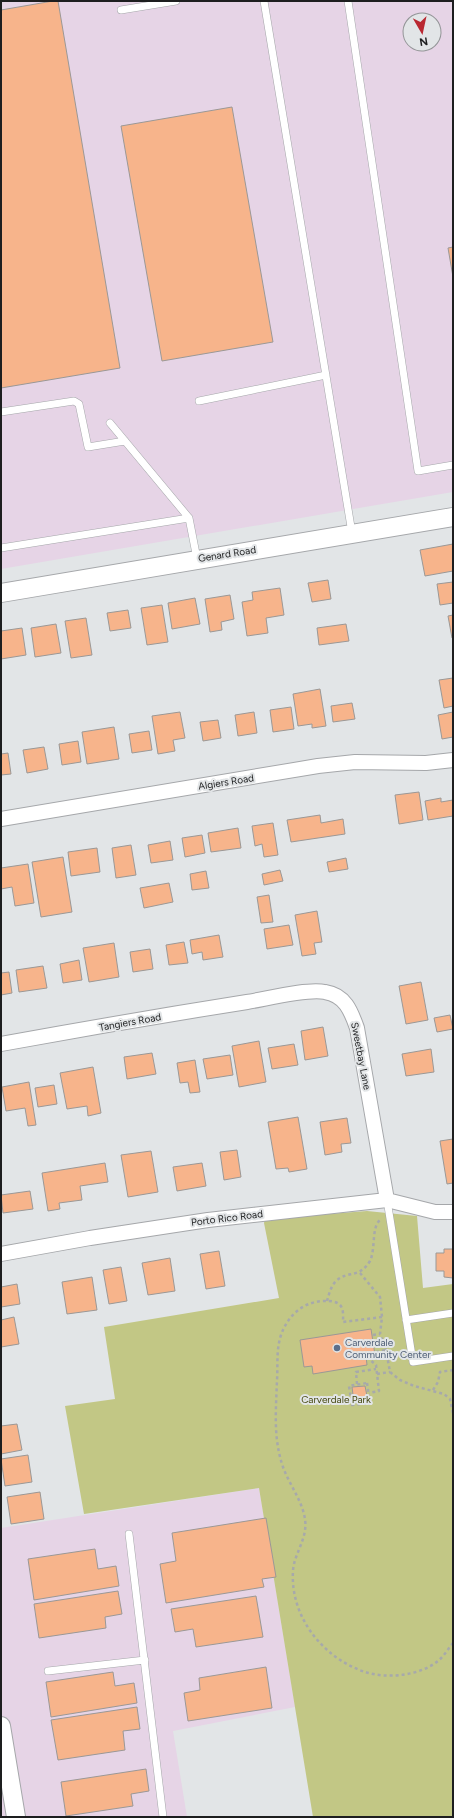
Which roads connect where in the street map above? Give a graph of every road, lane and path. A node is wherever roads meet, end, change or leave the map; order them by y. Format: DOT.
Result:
graph roads {
  1 [pos="176,1"];
  2 [pos="264,1"];
  3 [pos="348,1"];
  4 [pos="121,10"];
  5 [pos="326,375"];
  6 [pos="199,401"];
  7 [pos="1,412"];
  8 [pos="110,423"];
  9 [pos="125,441"];
  10 [pos="453,466"];
  11 [pos="453,517"];
  12 [pos="188,518"];
  13 [pos="352,533"];
  14 [pos="1,548"];
  15 [pos="197,559"];
  16 [pos="1,594"];
  17 [pos="453,760"];
  18 [pos="1,819"];
  19 [pos="258,1000"];
  20 [pos="1,1044"];
  21 [pos="387,1200"];
  22 [pos="453,1212"];
  23 [pos="377,1222"];
  24 [pos="1,1254"];
  25 [pos="360,1273"];
  26 [pos="327,1301"];
  27 [pos="453,1313"];
  28 [pos="382,1317"];
  29 [pos="406,1320"];
  30 [pos="380,1334"];
  31 [pos="373,1335"];
  32 [pos="386,1350"];
  33 [pos="376,1352"];
  34 [pos="453,1356"];
  35 [pos="367,1357"];
  36 [pos="376,1369"];
  37 [pos="453,1370"];
  38 [pos="390,1372"];
  39 [pos="377,1374"];
  40 [pos="357,1384"];
  41 [pos="433,1390"];
  42 [pos="369,1393"];
  43 [pos="453,1413"];
  44 [pos="129,1534"];
  45 [pos="453,1643"];
  46 [pos="145,1660"];
  47 [pos="48,1671"];
  48 [pos="1,1726"];
  49 [pos="16,1817"];
  50 [pos="163,1817"];
  1 -- 4 [label="lane"];
  2 -- 5 [label="lane"];
  3 -- 10 [label="lane"];
  5 -- 6 [label="lane"];
  5 -- 13 [label="lane"];
  7 -- 9 [label="lane"];
  8 -- 9 [label="lane"];
  9 -- 12 [label="lane"];
  11 -- 13 [label="street, Genard Road"];
  12 -- 14 [label="lane"];
  12 -- 15 [label="lane"];
  13 -- 15 [label="street, Genard Road"];
  15 -- 16 [label="street, Genard Road"];
  17 -- 18 [label="street, Algiers Road"];
  19 -- 20 [label="street, Tangiers Road"];
  19 -- 21 [label="street, Sweetbay Lane"];
  21 -- 22 [label="street, Porto Rico Road"];
  21 -- 24 [label="street, Porto Rico Road"];
  21 -- 29 [label="lane"];
  23 -- 25 [label="path"];
  25 -- 26 [label="path"];
  25 -- 28 [label="path"];
  26 -- 28 [label="path"];
  26 -- 45 [label="path"];
  27 -- 29 [label="lane"];
  28 -- 30 [label="path"];
  29 -- 34 [label="lane"];
  30 -- 31 [label="path"];
  30 -- 32 [label="path"];
  32 -- 33 [label="path"];
  32 -- 38 [label="path"];
  35 -- 36 [label="path"];
  36 -- 39 [label="path"];
  36 -- 40 [label="path"];
  37 -- 41 [label="path"];
  38 -- 39 [label="path"];
  38 -- 41 [label="path"];
  39 -- 42 [label="path"];
  40 -- 42 [label="path"];
  40 -- 42 [label="path"];
  41 -- 43 [label="path"];
  44 -- 46 [label="lane"];
  46 -- 47 [label="lane"];
  46 -- 50 [label="lane"];
  48 -- 49 [label="street"];
}
